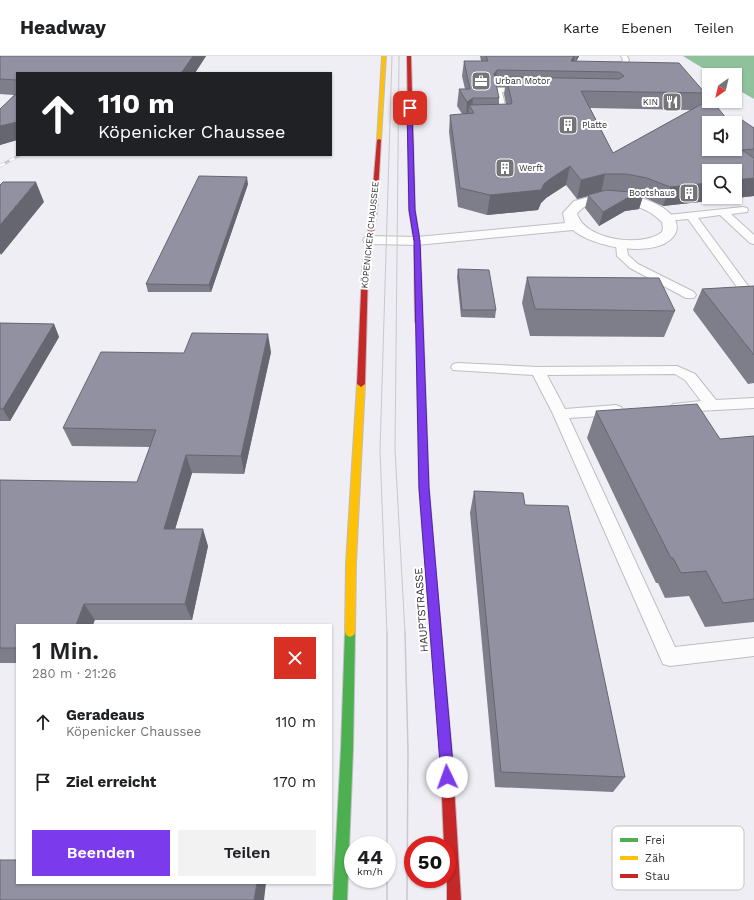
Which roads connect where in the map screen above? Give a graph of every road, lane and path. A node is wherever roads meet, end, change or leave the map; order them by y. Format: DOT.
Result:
graph roads {
  1 [pos="384,56"];
  2 [pos="409,56"];
  3 [pos="624,56"];
  4 [pos="600,66"];
  5 [pos="537,90"];
  6 [pos="491,119"];
  7 [pos="743,210"];
  8 [pos="722,212"];
  9 [pos="691,216"];
  10 [pos="667,218"];
  11 [pos="574,226"];
  12 [pos="370,240"];
  13 [pos="417,241"];
  14 [pos="754,241"];
  15 [pos="621,244"];
  16 [pos="749,294"];
  17 [pos="690,295"];
  18 [pos="458,367"];
  19 [pos="538,370"];
  20 [pos="754,403"];
  21 [pos="712,405"];
  22 [pos="666,408"];
  23 [pos="628,410"];
  24 [pos="560,414"];
  25 [pos="754,646"];
  26 [pos="340,900"];
  27 [pos="454,900"];
  1 -- 12 [label="main road, KÖPENICKER CHAUSSEE"];
  2 -- 13 [label="main road"];
  3 -- 4 [label="lane"];
  5 -- 6 [label="lane"];
  7 -- 8 [label="lane"];
  8 -- 9 [label="lane"];
  8 -- 14 [label="lane"];
  9 -- 10 [label="lane"];
  9 -- 16 [label="lane"];
  10 -- 11 [label="street"];
  10 -- 15 [label="street"];
  11 -- 13 [label="street"];
  11 -- 15 [label="street"];
  12 -- 13 [label="street"];
  12 -- 26 [label="main road, KÖPENICKER CHAUSSEE"];
  13 -- 27 [label="main road, HAUPTSTRASSE"];
  15 -- 17 [label="lane"];
  18 -- 19 [label="lane"];
  19 -- 21 [label="lane"];
  19 -- 24 [label="lane"];
  20 -- 21 [label="lane"];
  21 -- 22 [label="lane"];
  23 -- 24 [label="lane"];
  24 -- 25 [label="lane"];
}
